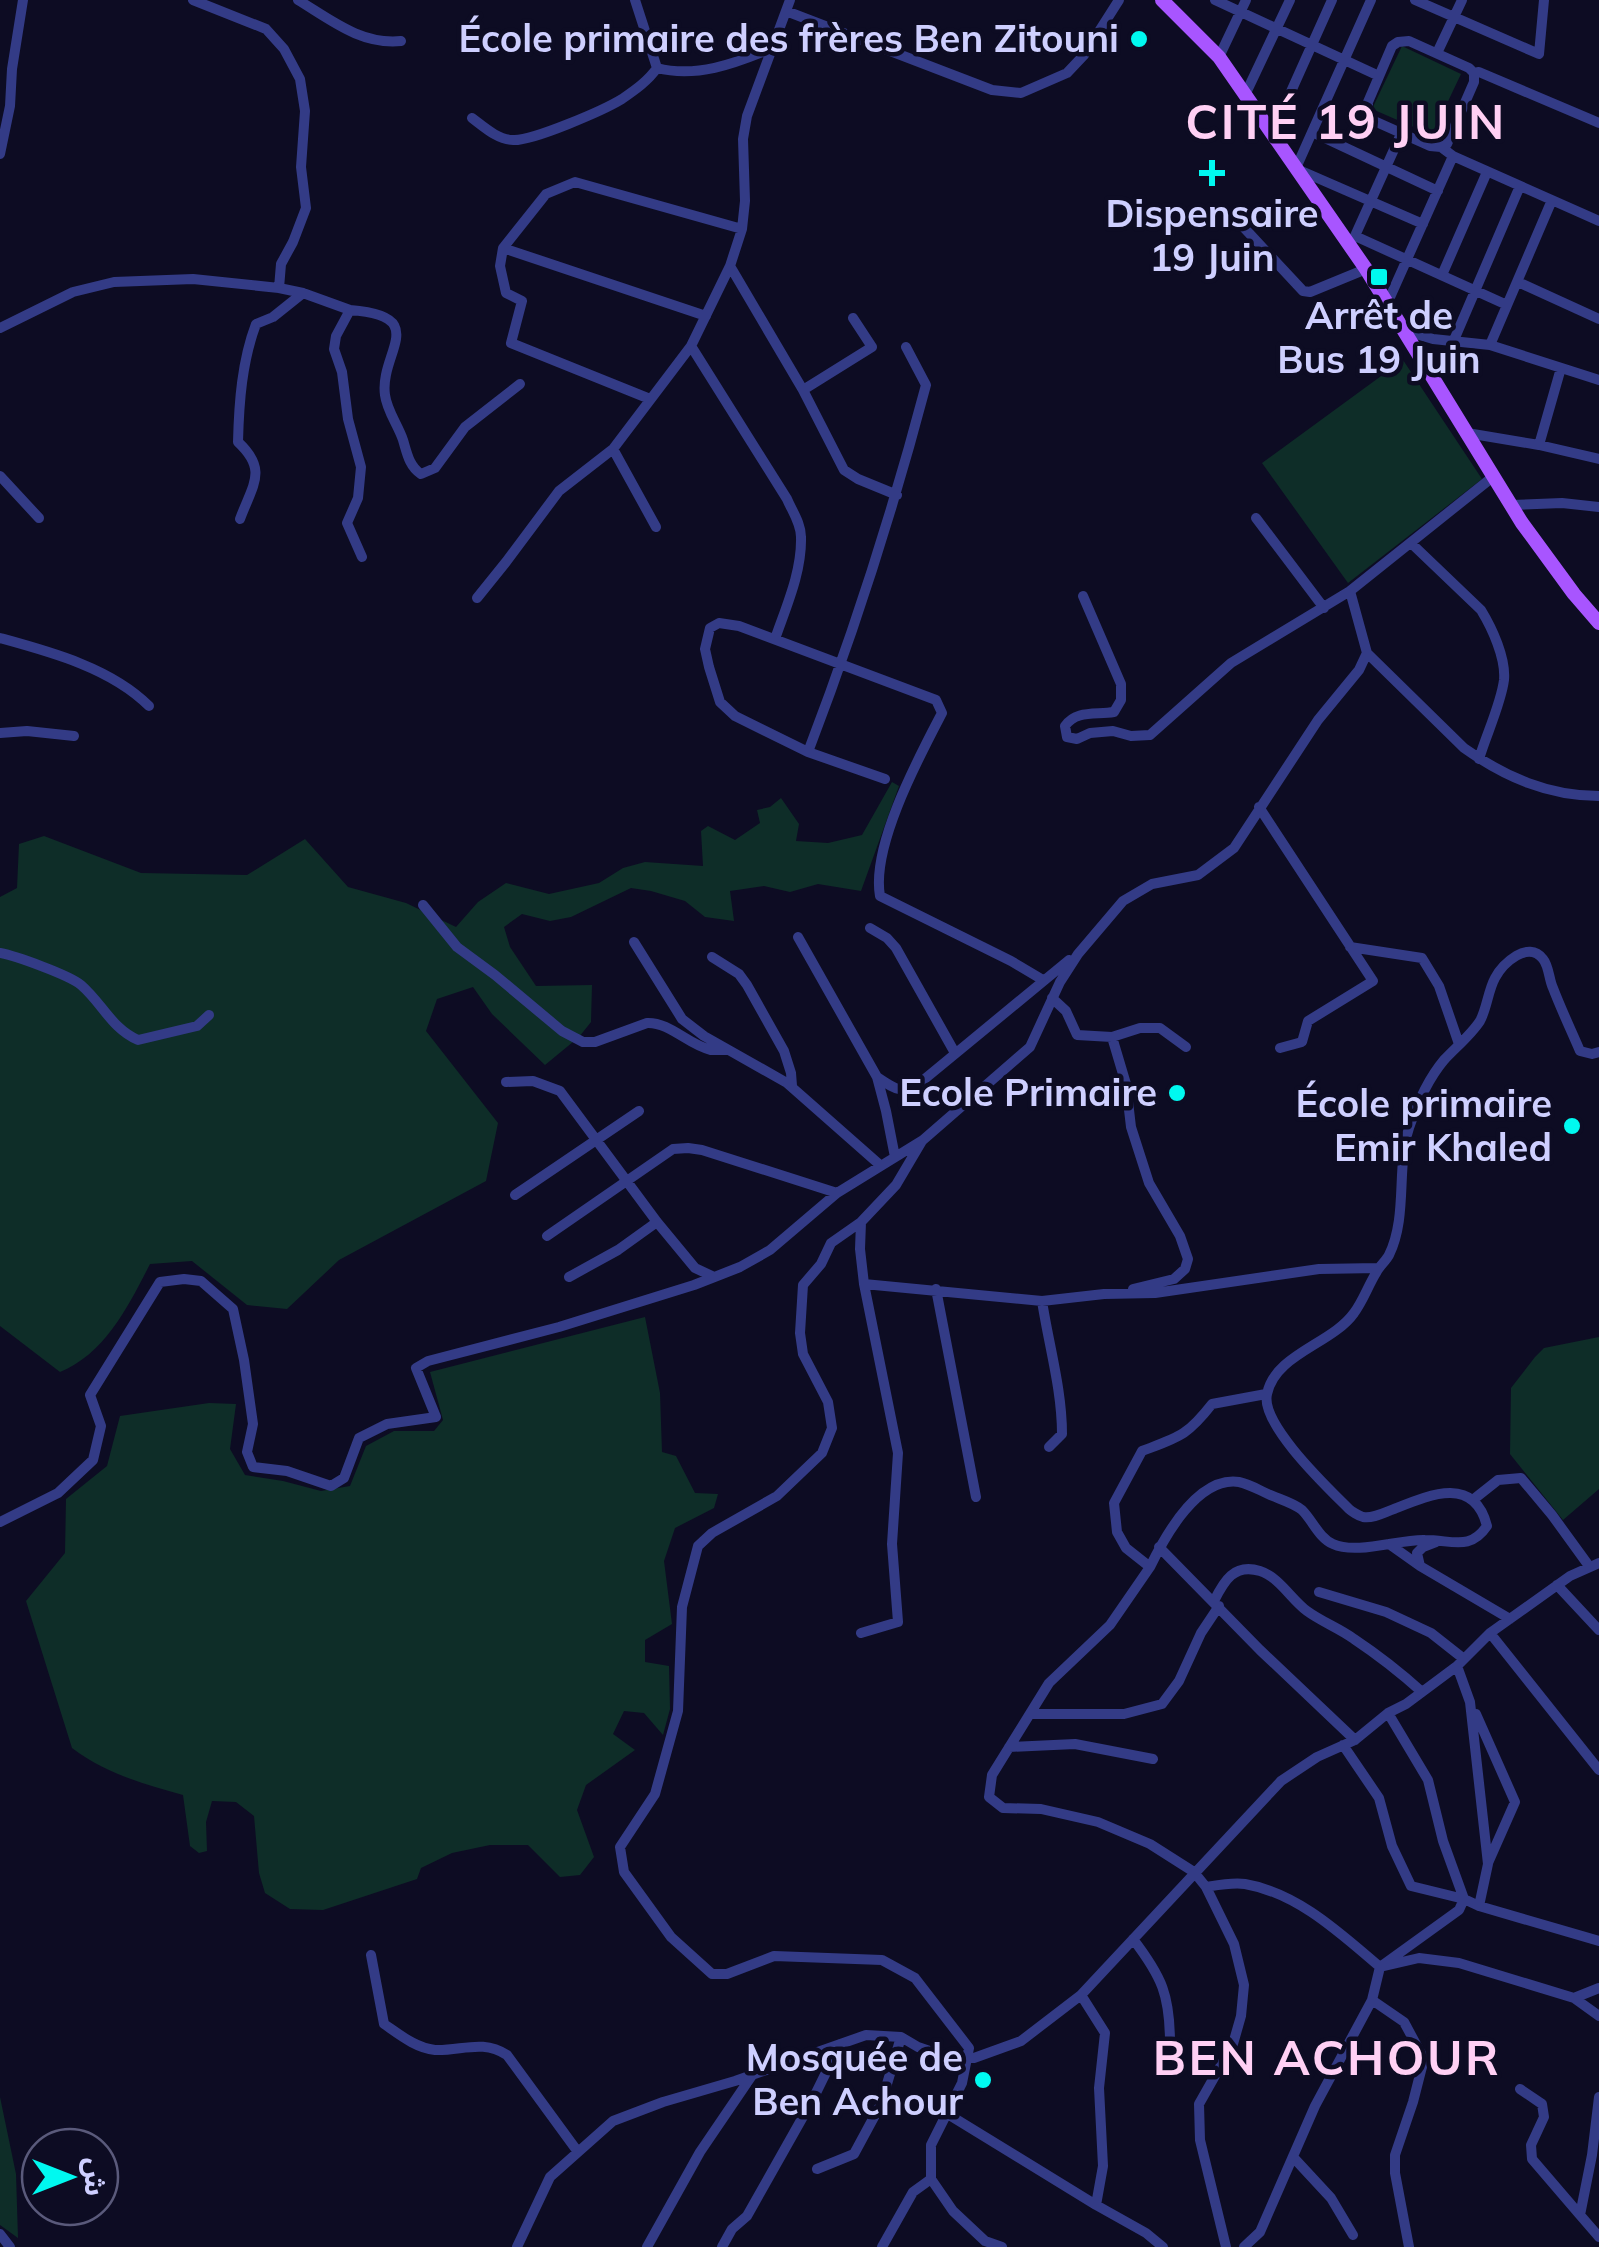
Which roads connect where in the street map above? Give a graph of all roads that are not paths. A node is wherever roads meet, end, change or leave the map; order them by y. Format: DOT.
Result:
graph roads {
  1 [pos="23,0"];
  2 [pos="193,0"];
  3 [pos="298,0"];
  4 [pos="635,0"];
  5 [pos="1119,0"];
  6 [pos="1162,0"];
  7 [pos="1215,0"];
  8 [pos="1246,0"];
  9 [pos="1290,0"];
  10 [pos="1332,0"];
  11 [pos="1371,0"];
  12 [pos="1416,0"];
  13 [pos="1462,0"];
  14 [pos="1544,0"];
  15 [pos="788,5"];
  16 [pos="1241,12"];
  17 [pos="1454,17"];
  18 [pos="1276,28"];
  19 [pos="401,40"];
  20 [pos="1312,45"];
  21 [pos="770,49"];
  22 [pos="1437,53"];
  23 [pos="1219,56"];
  24 [pos="1344,60"];
  25 [pos="657,68"];
  26 [pos="1474,73"];
  27 [pos="1379,76"];
  28 [pos="1245,95"];
  29 [pos="472,118"];
  30 [pos="1599,123"];
  31 [pos="1312,132"];
  32 [pos="1272,134"];
  33 [pos="1401,134"];
  34 [pos="1441,147"];
  35 [pos="0,154"];
  36 [pos="1453,156"];
  37 [pos="1386,167"];
  38 [pos="1297,169"];
  39 [pos="1488,172"];
  40 [pos="1520,186"];
  41 [pos="1438,191"];
  42 [pos="1552,200"];
  43 [pos="1371,201"];
  44 [pos="1212,209"];
  45 [pos="1599,221"];
  46 [pos="1423,224"];
  47 [pos="742,229"];
  48 [pos="1353,241"];
  49 [pos="504,248"];
  50 [pos="1407,260"];
  51 [pos="730,266"];
  52 [pos="1366,268"];
  53 [pos="1442,275"];
  54 [pos="1518,282"];
  55 [pos="279,288"];
  56 [pos="1474,290"];
  57 [pos="302,293"];
  58 [pos="1387,304"];
  59 [pos="1508,305"];
  60 [pos="350,310"];
  61 [pos="706,316"];
  62 [pos="853,318"];
  63 [pos="1599,319"];
  64 [pos="0,328"];
  65 [pos="1406,332"];
  66 [pos="1454,340"];
  67 [pos="1490,345"];
  68 [pos="692,346"];
  69 [pos="906,347"];
  70 [pos="1561,368"];
  71 [pos="1599,380"];
  72 [pos="520,384"];
  73 [pos="803,390"];
  74 [pos="650,399"];
  75 [pos="1467,433"];
  76 [pos="1539,445"];
  77 [pos="613,449"];
  78 [pos="1599,459"];
  79 [pos="0,476"];
  80 [pos="1494,476"];
  81 [pos="897,496"];
  82 [pos="1511,505"];
  83 [pos="1599,507"];
  84 [pos="39,518"];
  85 [pos="1256,518"];
  86 [pos="240,519"];
  87 [pos="656,527"];
  88 [pos="1412,544"];
  89 [pos="362,558"];
  90 [pos="1350,591"];
  91 [pos="1083,596"];
  92 [pos="476,598"];
  93 [pos="1324,608"];
  94 [pos="1599,623"];
  95 [pos="0,638"];
  96 [pos="775,639"];
  97 [pos="1366,653"];
  98 [pos="841,666"];
  99 [pos="149,706"];
  100 [pos="0,733"];
  101 [pos="74,736"];
  102 [pos="808,752"];
  103 [pos="1479,759"];
  104 [pos="885,779"];
  105 [pos="1599,796"];
  106 [pos="1259,807"];
  107 [pos="423,905"];
  108 [pos="870,928"];
  109 [pos="798,937"];
  110 [pos="634,942"];
  111 [pos="1350,947"];
  112 [pos="0,953"];
  113 [pos="1078,954"];
  114 [pos="712,956"];
  115 [pos="1043,980"];
  116 [pos="1052,998"];
  117 [pos="209,1016"];
  118 [pos="1112,1036"];
  119 [pos="1459,1044"];
  120 [pos="1186,1047"];
  121 [pos="1280,1048"];
  122 [pos="728,1050"];
  123 [pos="1599,1052"];
  124 [pos="955,1053"];
  125 [pos="876,1077"];
  126 [pos="506,1082"];
  127 [pos="792,1086"];
  128 [pos="640,1111"];
  129 [pos="923,1140"];
  130 [pos="596,1141"];
  131 [pos="895,1157"];
  132 [pos="880,1165"];
  133 [pos="627,1182"];
  134 [pos="837,1193"];
  135 [pos="515,1195"];
  136 [pos="657,1222"];
  137 [pos="862,1222"];
  138 [pos="546,1236"];
  139 [pos="1378,1268"];
  140 [pos="712,1276"];
  141 [pos="570,1277"];
  142 [pos="864,1284"];
  143 [pos="936,1289"];
  144 [pos="1113,1294"];
  145 [pos="1042,1301"];
  146 [pos="1266,1394"];
  147 [pos="1049,1446"];
  148 [pos="976,1497"];
  149 [pos="1474,1499"];
  150 [pos="0,1522"];
  151 [pos="1442,1540"];
  152 [pos="1388,1543"];
  153 [pos="1159,1547"];
  154 [pos="1594,1565"];
  155 [pos="1420,1566"];
  156 [pos="1150,1567"];
  157 [pos="1557,1586"];
  158 [pos="1320,1592"];
  159 [pos="1216,1603"];
  160 [pos="1510,1619"];
  161 [pos="1599,1630"];
  162 [pos="862,1634"];
  163 [pos="1490,1634"];
  164 [pos="1460,1662"];
  165 [pos="1422,1692"];
  166 [pos="1470,1702"];
  167 [pos="1030,1714"];
  168 [pos="1388,1714"];
  169 [pos="1355,1740"];
  170 [pos="1343,1745"];
  171 [pos="1009,1747"];
  172 [pos="1153,1759"];
  173 [pos="1599,1770"];
  174 [pos="1488,1864"];
  175 [pos="1194,1874"];
  176 [pos="1206,1886"];
  177 [pos="1464,1900"];
  178 [pos="1480,1906"];
  179 [pos="1133,1939"];
  180 [pos="1599,1942"];
  181 [pos="371,1955"];
  182 [pos="1380,1967"];
  183 [pos="1599,1988"];
  184 [pos="1080,1995"];
  185 [pos="1574,1998"];
  186 [pos="1372,2000"];
  187 [pos="1599,2016"];
  188 [pos="901,2037"];
  189 [pos="840,2044"];
  190 [pos="1170,2044"];
  191 [pos="967,2058"];
  192 [pos="752,2074"];
  193 [pos="1520,2089"];
  194 [pos="1599,2097"];
  195 [pos="946,2113"];
  196 [pos="578,2152"];
  197 [pos="1293,2158"];
  198 [pos="817,2169"];
  199 [pos="932,2178"];
  200 [pos="1096,2205"];
  201 [pos="1580,2215"];
  202 [pos="0,2234"];
  203 [pos="1353,2236"];
  204 [pos="1599,2237"];
  205 [pos="10,2247"];
  206 [pos="517,2247"];
  207 [pos="647,2247"];
  208 [pos="722,2247"];
  209 [pos="882,2247"];
  210 [pos="1002,2247"];
  211 [pos="1163,2247"];
  212 [pos="1226,2247"];
  213 [pos="1244,2247"];
  214 [pos="1409,2247"];
  1 -- 35 [label="street"];
  2 -- 55 [label="street"];
  3 -- 19 [label="street"];
  4 -- 25 [label="street"];
  5 -- 15 [label="street"];
  6 -- 23 [label="main road"];
  7 -- 16 [label="street"];
  8 -- 16 [label="street"];
  9 -- 18 [label="street"];
  10 -- 20 [label="street"];
  11 -- 24 [label="street"];
  12 -- 17 [label="street"];
  13 -- 17 [label="street"];
  14 -- 17 [label="street"];
  15 -- 21 [label="street"];
  16 -- 18 [label="street"];
  16 -- 23 [label="street"];
  17 -- 22 [label="street"];
  18 -- 20 [label="street"];
  18 -- 28 [label="street"];
  20 -- 24 [label="street"];
  20 -- 32 [label="street"];
  21 -- 25 [label="street"];
  21 -- 47 [label="street"];
  22 -- 26 [label="street"];
  22 -- 27 [label="street"];
  23 -- 28 [label="main road"];
  24 -- 27 [label="street"];
  24 -- 31 [label="street"];
  25 -- 29 [label="street"];
  26 -- 30 [label="street"];
  26 -- 34 [label="street"];
  27 -- 33 [label="street"];
  28 -- 32 [label="main road"];
  31 -- 37 [label="street"];
  31 -- 38 [label="street"];
  32 -- 38 [label="main road"];
  33 -- 34 [label="street"];
  33 -- 37 [label="street"];
  34 -- 36 [label="street"];
  36 -- 39 [label="street"];
  36 -- 41 [label="street"];
  37 -- 41 [label="street"];
  37 -- 43 [label="street"];
  38 -- 43 [label="street"];
  38 -- 48 [label="main road"];
  39 -- 40 [label="street"];
  39 -- 53 [label="street"];
  40 -- 42 [label="street"];
  40 -- 56 [label="street"];
  41 -- 46 [label="street"];
  42 -- 45 [label="street"];
  42 -- 54 [label="street"];
  43 -- 46 [label="street"];
  43 -- 48 [label="street"];
  44 -- 52 [label="street"];
  46 -- 50 [label="street"];
  47 -- 49 [label="street"];
  47 -- 51 [label="street"];
  48 -- 50 [label="street"];
  48 -- 52 [label="main road"];
  49 -- 61 [label="street"];
  49 -- 74 [label="street"];
  50 -- 53 [label="street"];
  50 -- 58 [label="street"];
  51 -- 61 [label="street"];
  51 -- 73 [label="street"];
  52 -- 58 [label="main road"];
  53 -- 56 [label="street"];
  54 -- 59 [label="street"];
  54 -- 63 [label="street"];
  55 -- 57 [label="street"];
  55 -- 64 [label="street"];
  56 -- 59 [label="street"];
  56 -- 66 [label="street"];
  57 -- 60 [label="street"];
  57 -- 86 [label="street"];
  58 -- 65 [label="main road"];
  59 -- 67 [label="street"];
  60 -- 72 [label="street"];
  60 -- 89 [label="street"];
  61 -- 68 [label="street"];
  62 -- 73 [label="street"];
  65 -- 66 [label="street"];
  65 -- 75 [label="main road"];
  66 -- 67 [label="street"];
  67 -- 70 [label="street"];
  68 -- 74 [label="street"];
  68 -- 96 [label="street"];
  69 -- 81 [label="street"];
  70 -- 71 [label="street"];
  70 -- 76 [label="street"];
  73 -- 81 [label="street"];
  74 -- 77 [label="street"];
  75 -- 76 [label="street"];
  75 -- 80 [label="main road"];
  76 -- 78 [label="street"];
  77 -- 87 [label="street"];
  77 -- 92 [label="street"];
  79 -- 84 [label="street"];
  80 -- 82 [label="main road"];
  80 -- 88 [label="street"];
  81 -- 98 [label="street"];
  82 -- 83 [label="street"];
  82 -- 94 [label="main road"];
  85 -- 93 [label="street"];
  88 -- 90 [label="street"];
  88 -- 103 [label="street"];
  90 -- 93 [label="street"];
  90 -- 97 [label="street"];
  91 -- 93 [label="street"];
  95 -- 99 [label="street"];
  96 -- 98 [label="street"];
  96 -- 102 [label="street"];
  97 -- 103 [label="street"];
  97 -- 106 [label="street"];
  98 -- 102 [label="street"];
  98 -- 115 [label="street"];
  100 -- 101 [label="street"];
  102 -- 104 [label="street"];
  103 -- 105 [label="street"];
  106 -- 111 [label="street"];
  106 -- 113 [label="street"];
  107 -- 122 [label="street"];
  108 -- 124 [label="street"];
  109 -- 125 [label="street"];
  110 -- 122 [label="street"];
  111 -- 119 [label="street"];
  111 -- 121 [label="street"];
  112 -- 117 [label="street"];
  113 -- 115 [label="street"];
  113 -- 116 [label="street"];
  114 -- 127 [label="street"];
  115 -- 124 [label="street"];
  116 -- 118 [label="street"];
  116 -- 129 [label="street"];
  118 -- 120 [label="street"];
  118 -- 144 [label="street"];
  119 -- 123 [label="street"];
  119 -- 139 [label="street"];
  122 -- 127 [label="street"];
  124 -- 125 [label="street"];
  125 -- 131 [label="street"];
  126 -- 130 [label="street"];
  127 -- 132 [label="street"];
  128 -- 130 [label="street"];
  129 -- 131 [label="street"];
  129 -- 137 [label="street"];
  130 -- 133 [label="street"];
  130 -- 135 [label="street"];
  131 -- 132 [label="street"];
  132 -- 134 [label="street"];
  133 -- 134 [label="street"];
  133 -- 136 [label="street"];
  133 -- 138 [label="street"];
  134 -- 140 [label="street"];
  136 -- 140 [label="street"];
  136 -- 141 [label="street"];
  137 -- 142 [label="street"];
  137 -- 191 [label="street"];
  139 -- 144 [label="street"];
  139 -- 146 [label="street"];
  140 -- 150 [label="street"];
  142 -- 143 [label="street"];
  142 -- 162 [label="street"];
  143 -- 145 [label="street"];
  143 -- 148 [label="street"];
  144 -- 145 [label="street"];
  145 -- 147 [label="street"];
  146 -- 149 [label="street"];
  146 -- 156 [label="street"];
  149 -- 151 [label="street"];
  149 -- 154 [label="street"];
  151 -- 152 [label="street"];
  151 -- 155 [label="street"];
  152 -- 153 [label="street"];
  152 -- 155 [label="street"];
  153 -- 156 [label="street"];
  153 -- 159 [label="street"];
  154 -- 157 [label="street"];
  155 -- 160 [label="street"];
  156 -- 167 [label="street"];
  157 -- 160 [label="street"];
  157 -- 161 [label="street"];
  158 -- 164 [label="street"];
  159 -- 165 [label="street"];
  159 -- 167 [label="street"];
  159 -- 169 [label="street"];
  160 -- 163 [label="street"];
  163 -- 164 [label="street"];
  163 -- 173 [label="street"];
  164 -- 165 [label="street"];
  164 -- 166 [label="street"];
  165 -- 168 [label="street"];
  166 -- 174 [label="street"];
  166 -- 174 [label="street"];
  167 -- 171 [label="street"];
  168 -- 169 [label="street"];
  168 -- 177 [label="street"];
  169 -- 170 [label="street"];
  170 -- 175 [label="street"];
  170 -- 177 [label="street"];
  171 -- 172 [label="street"];
  171 -- 175 [label="street"];
  174 -- 178 [label="street"];
  175 -- 176 [label="street"];
  175 -- 179 [label="street"];
  176 -- 182 [label="street"];
  176 -- 212 [label="street"];
  177 -- 178 [label="street"];
  177 -- 182 [label="street"];
  178 -- 180 [label="street"];
  179 -- 184 [label="street"];
  179 -- 190 [label="street"];
  181 -- 196 [label="street"];
  182 -- 185 [label="street"];
  182 -- 186 [label="street"];
  183 -- 185 [label="street"];
  184 -- 191 [label="street"];
  184 -- 200 [label="street"];
  185 -- 187 [label="street"];
  186 -- 197 [label="street"];
  186 -- 214 [label="street"];
  188 -- 189 [label="street"];
  188 -- 191 [label="street"];
  188 -- 198 [label="street"];
  189 -- 192 [label="street"];
  189 -- 208 [label="street"];
  191 -- 195 [label="street"];
  192 -- 196 [label="street"];
  192 -- 207 [label="street"];
  193 -- 201 [label="street"];
  194 -- 201 [label="street"];
  195 -- 199 [label="street"];
  195 -- 200 [label="street"];
  196 -- 206 [label="street"];
  197 -- 203 [label="street"];
  197 -- 213 [label="street"];
  199 -- 209 [label="street"];
  199 -- 210 [label="street"];
  200 -- 211 [label="street"];
  201 -- 204 [label="street"];
  202 -- 205 [label="street"];
}
